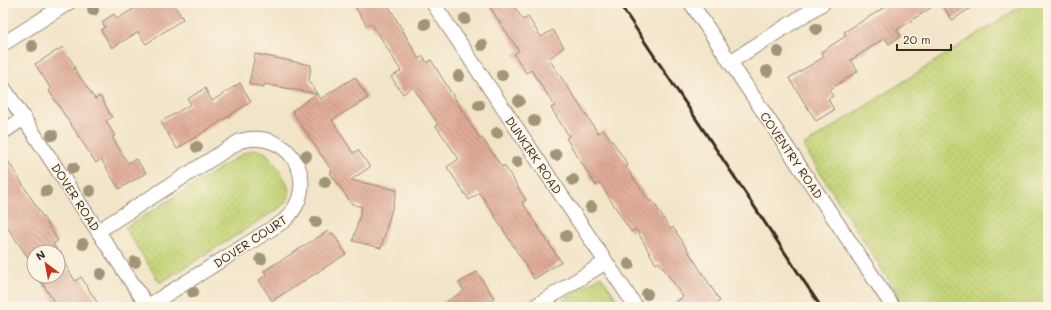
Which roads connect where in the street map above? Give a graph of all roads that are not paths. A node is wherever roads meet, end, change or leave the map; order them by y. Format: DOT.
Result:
graph roads {
  1 [pos="68,3"];
  2 [pos="433,3"];
  3 [pos="691,3"];
  4 [pos="823,3"];
  5 [pos="3,44"];
  6 [pos="730,62"];
  7 [pos="3,87"];
  8 [pos="24,118"];
  9 [pos="3,132"];
  10 [pos="98,231"];
  11 [pos="606,262"];
  12 [pos="148,307"];
  13 [pos="534,307"];
  14 [pos="636,307"];
  15 [pos="893,307"];
  1 -- 5 [label="street"];
  2 -- 11 [label="street, DUNKIRK ROAD"];
  3 -- 6 [label="street, COVENTRY ROAD"];
  4 -- 6 [label="street"];
  6 -- 15 [label="street, COVENTRY ROAD"];
  7 -- 8 [label="street, DOVER ROAD"];
  8 -- 9 [label="street"];
  8 -- 10 [label="street, DOVER ROAD"];
  10 -- 12 [label="street, DOVER ROAD"];
  10 -- 12 [label="street, DOVER COURT"];
  11 -- 13 [label="street"];
  11 -- 14 [label="street, DUNKIRK ROAD"];
}
